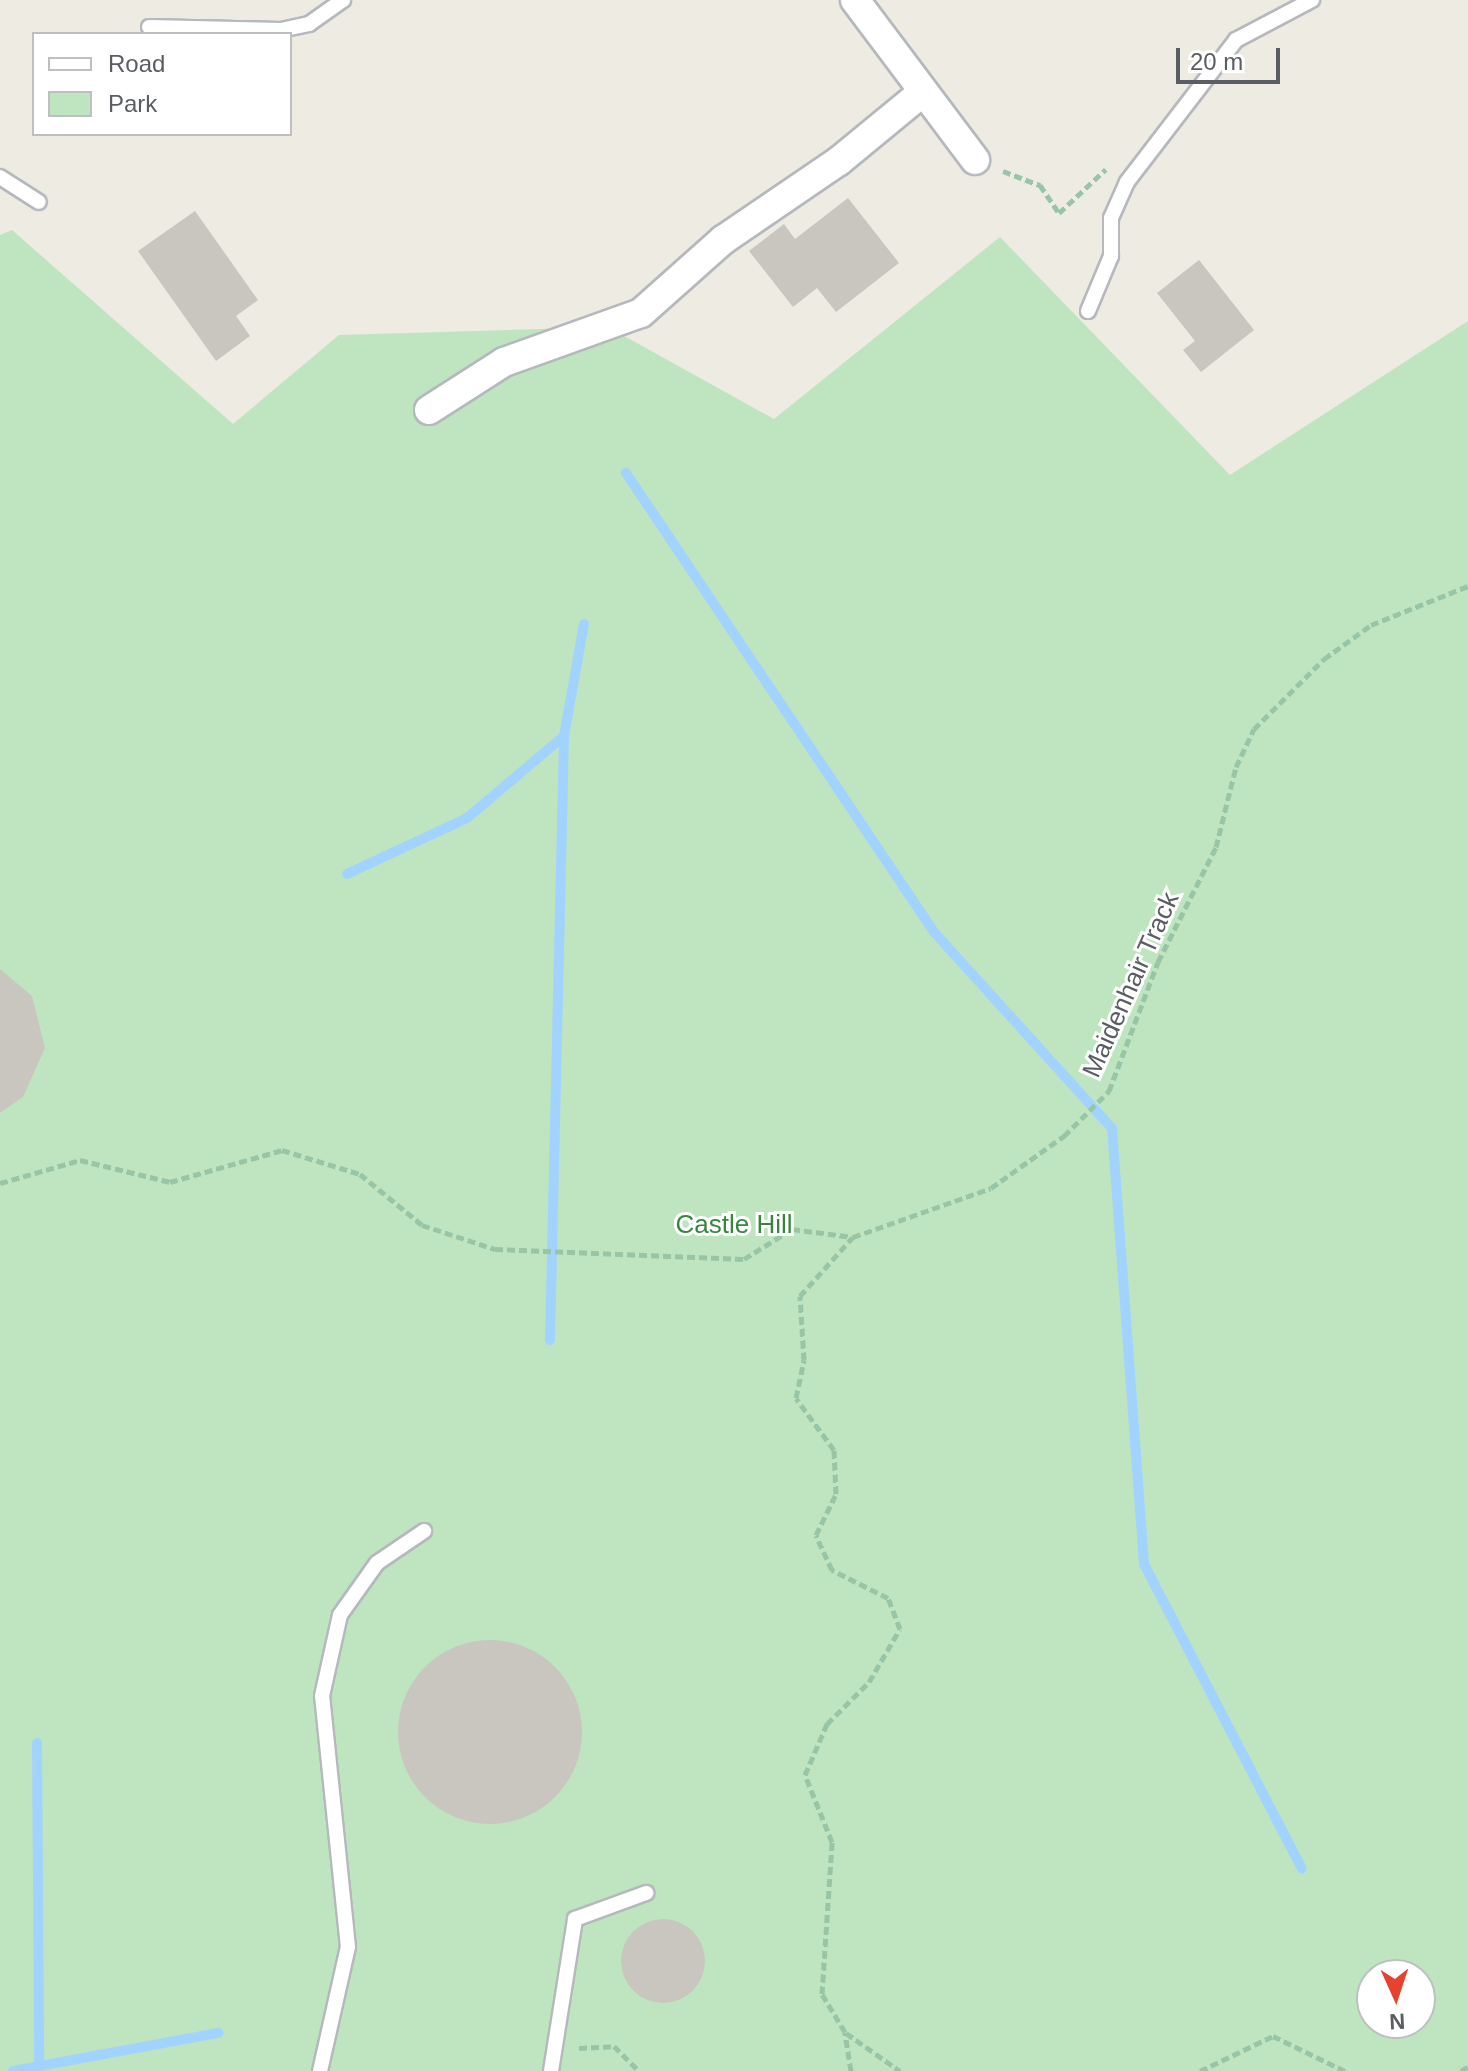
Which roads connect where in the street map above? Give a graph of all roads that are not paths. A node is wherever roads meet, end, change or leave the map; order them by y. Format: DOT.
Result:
graph roads {
  1 [pos="343,0"];
  2 [pos="855,0"];
  3 [pos="1312,0"];
  4 [pos="149,27"];
  5 [pos="919,95"];
  6 [pos="975,160"];
  7 [pos="0,177"];
  8 [pos="39,202"];
  9 [pos="1088,311"];
  10 [pos="429,410"];
  11 [pos="424,1531"];
  12 [pos="646,1893"];
  13 [pos="320,2071"];
  14 [pos="551,2071"];
  1 -- 4 [label="lane"];
  2 -- 5 [label="street"];
  3 -- 9 [label="lane"];
  5 -- 6 [label="street"];
  5 -- 10 [label="street"];
  7 -- 8 [label="lane"];
  11 -- 13 [label="lane"];
  12 -- 14 [label="lane"];
}
